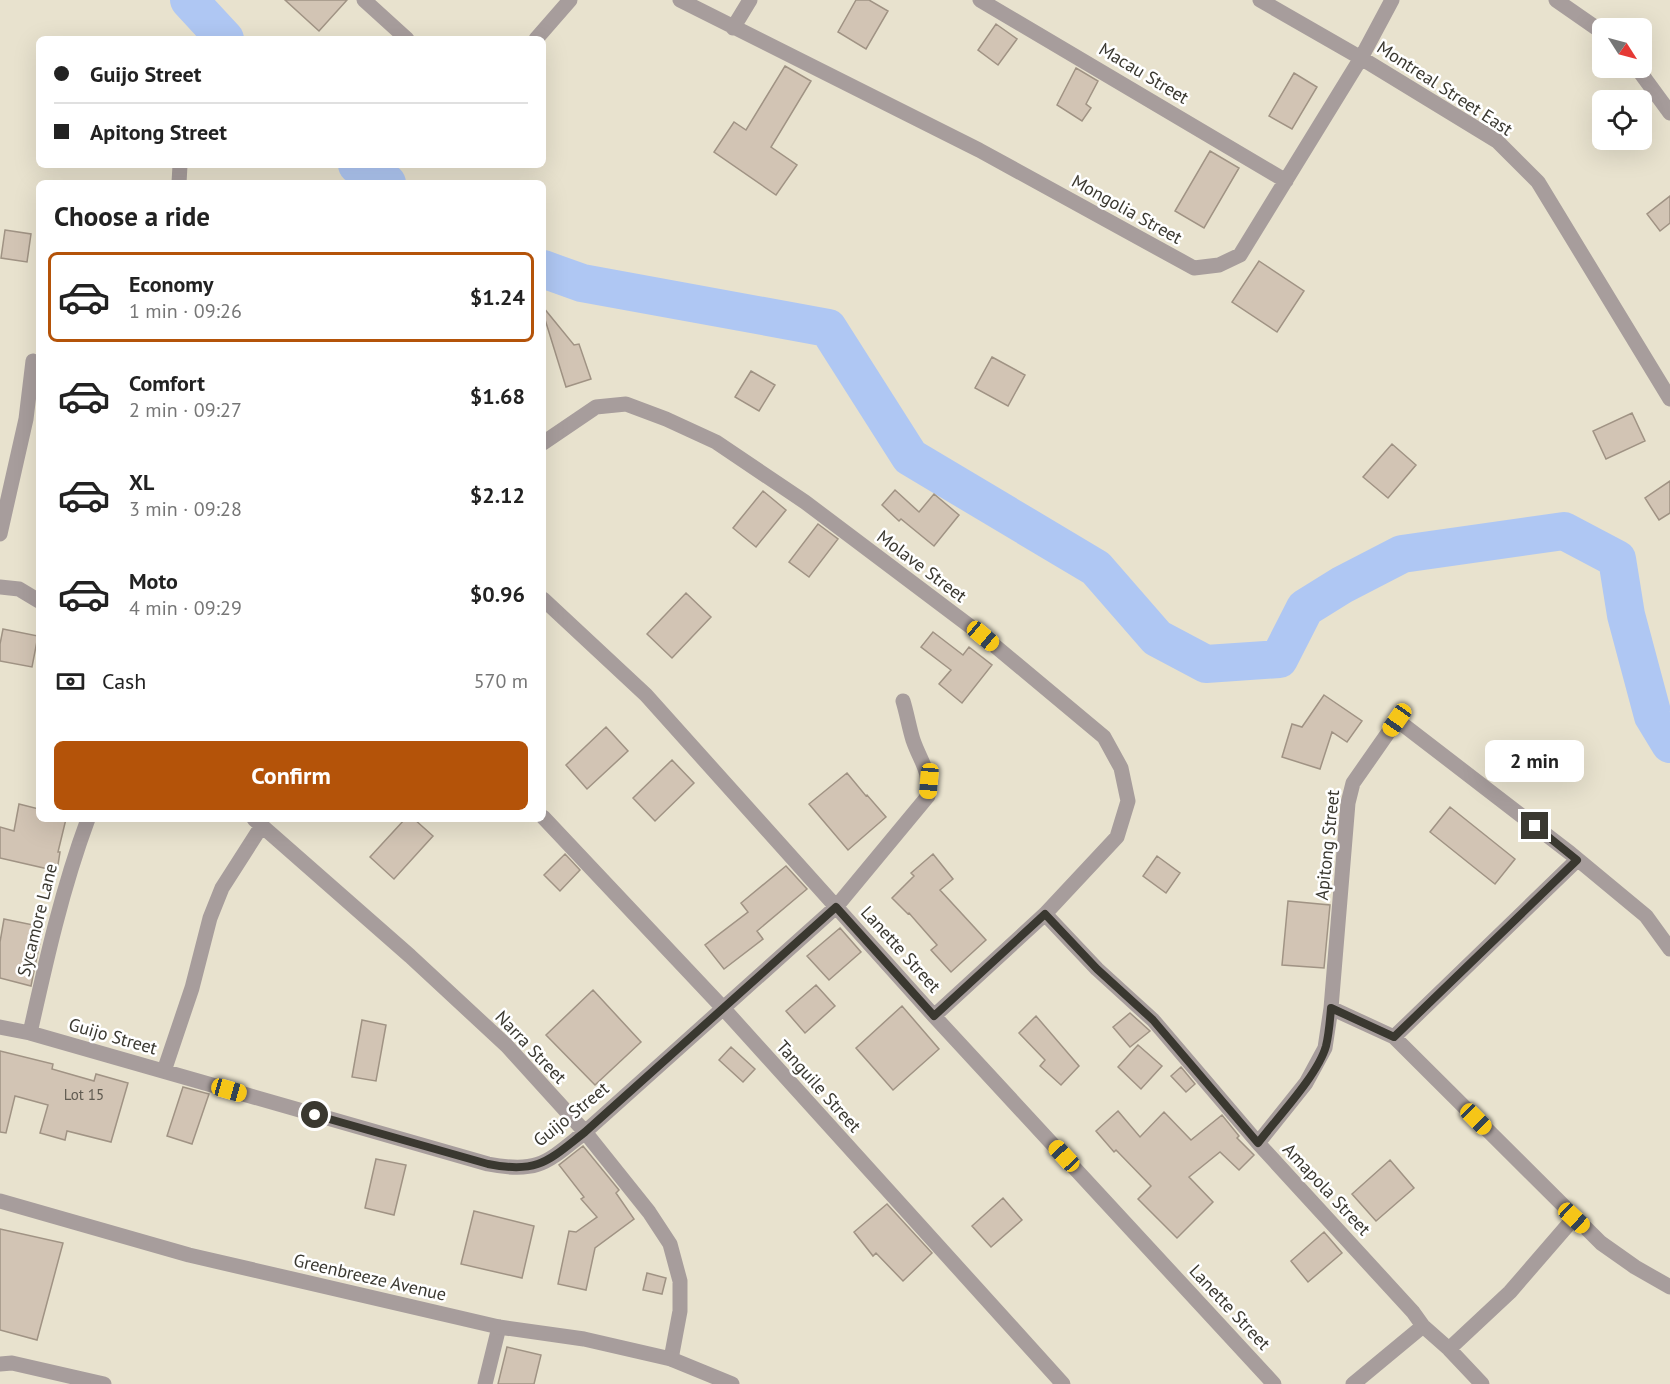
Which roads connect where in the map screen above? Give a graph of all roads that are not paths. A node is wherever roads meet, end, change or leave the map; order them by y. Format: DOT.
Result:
graph roads {
  1 [pos="364,0"];
  2 [pos="570,0"];
  3 [pos="680,0"];
  4 [pos="750,0"];
  5 [pos="980,0"];
  6 [pos="1260,0"];
  7 [pos="1392,0"];
  8 [pos="1556,0"];
  9 [pos="1592,25"];
  10 [pos="734,28"];
  11 [pos="403,36"];
  12 [pos="539,36"];
  13 [pos="1361,58"];
  14 [pos="1644,78"];
  15 [pos="1670,113"];
  16 [pos="1286,181"];
  17 [pos="33,362"];
  18 [pos="1670,399"];
  19 [pos="546,441"];
  20 [pos="0,534"];
  21 [pos="0,587"];
  22 [pos="36,599"];
  23 [pos="546,602"];
  24 [pos="903,701"];
  25 [pos="546,820"];
  26 [pos="87,822"];
  27 [pos="258,823"];
  28 [pos="1577,860"];
  29 [pos="836,907"];
  30 [pos="1045,914"];
  31 [pos="1670,949"];
  32 [pos="723,1008"];
  33 [pos="1331,1008"];
  34 [pos="934,1016"];
  35 [pos="0,1027"];
  36 [pos="30,1033"];
  37 [pos="1394,1037"];
  38 [pos="164,1071"];
  39 [pos="585,1132"];
  40 [pos="1258,1143"];
  41 [pos="0,1201"];
  42 [pos="1574,1218"];
  43 [pos="1670,1287"];
  44 [pos="1423,1326"];
  45 [pos="500,1327"];
  46 [pos="1449,1349"];
  47 [pos="671,1359"];
  48 [pos="0,1364"];
  49 [pos="104,1384"];
  50 [pos="485,1384"];
  51 [pos="732,1384"];
  52 [pos="1063,1384"];
  53 [pos="1274,1384"];
  54 [pos="1353,1384"];
  55 [pos="1482,1384"];
  1 -- 11 [label="street"];
  2 -- 12 [label="street"];
  3 -- 10 [label="street, Mongolia Street"];
  4 -- 10 [label="street"];
  5 -- 16 [label="street, Macau Street"];
  6 -- 13 [label="street, Montreal Street East"];
  7 -- 13 [label="street, Mongolia Street"];
  8 -- 9 [label="street"];
  10 -- 16 [label="street, Mongolia Street"];
  13 -- 16 [label="street, Mongolia Street"];
  13 -- 18 [label="street, Montreal Street East"];
  14 -- 15 [label="street"];
  17 -- 20 [label="street"];
  19 -- 30 [label="street, Molave Street"];
  21 -- 22 [label="street"];
  23 -- 29 [label="street, Lanette Street"];
  24 -- 29 [label="street, Guijo Street"];
  25 -- 32 [label="street, Tanguile Street"];
  26 -- 36 [label="street, Sycamore Lane"];
  27 -- 38 [label="street"];
  27 -- 39 [label="street, Narra Street"];
  28 -- 31 [label="street, Apitong Street"];
  28 -- 33 [label="street, Apitong Street"];
  28 -- 37 [label="street"];
  29 -- 32 [label="street, Guijo Street"];
  29 -- 34 [label="street, Lanette Street"];
  30 -- 34 [label="street, Molave Street"];
  30 -- 40 [label="street, Amapola Street"];
  32 -- 39 [label="street, Guijo Street"];
  32 -- 52 [label="street, Tanguile Street"];
  33 -- 37 [label="street"];
  33 -- 40 [label="street, Apitong Street"];
  34 -- 53 [label="street, Lanette Street"];
  35 -- 36 [label="street, Guijo Street"];
  36 -- 38 [label="street, Guijo Street"];
  37 -- 42 [label="street"];
  38 -- 39 [label="street, Guijo Street"];
  39 -- 47 [label="street, Narra Street"];
  40 -- 44 [label="street, Amapola Street"];
  41 -- 45 [label="street, Greenbreeze Avenue"];
  42 -- 43 [label="street"];
  42 -- 46 [label="street"];
  44 -- 46 [label="street, Amapola Street"];
  44 -- 54 [label="street"];
  45 -- 47 [label="street, Greenbreeze Avenue"];
  45 -- 50 [label="street"];
  46 -- 55 [label="street, Amapola Street"];
  47 -- 51 [label="street, Greenbreeze Avenue"];
  48 -- 49 [label="street"];
}
